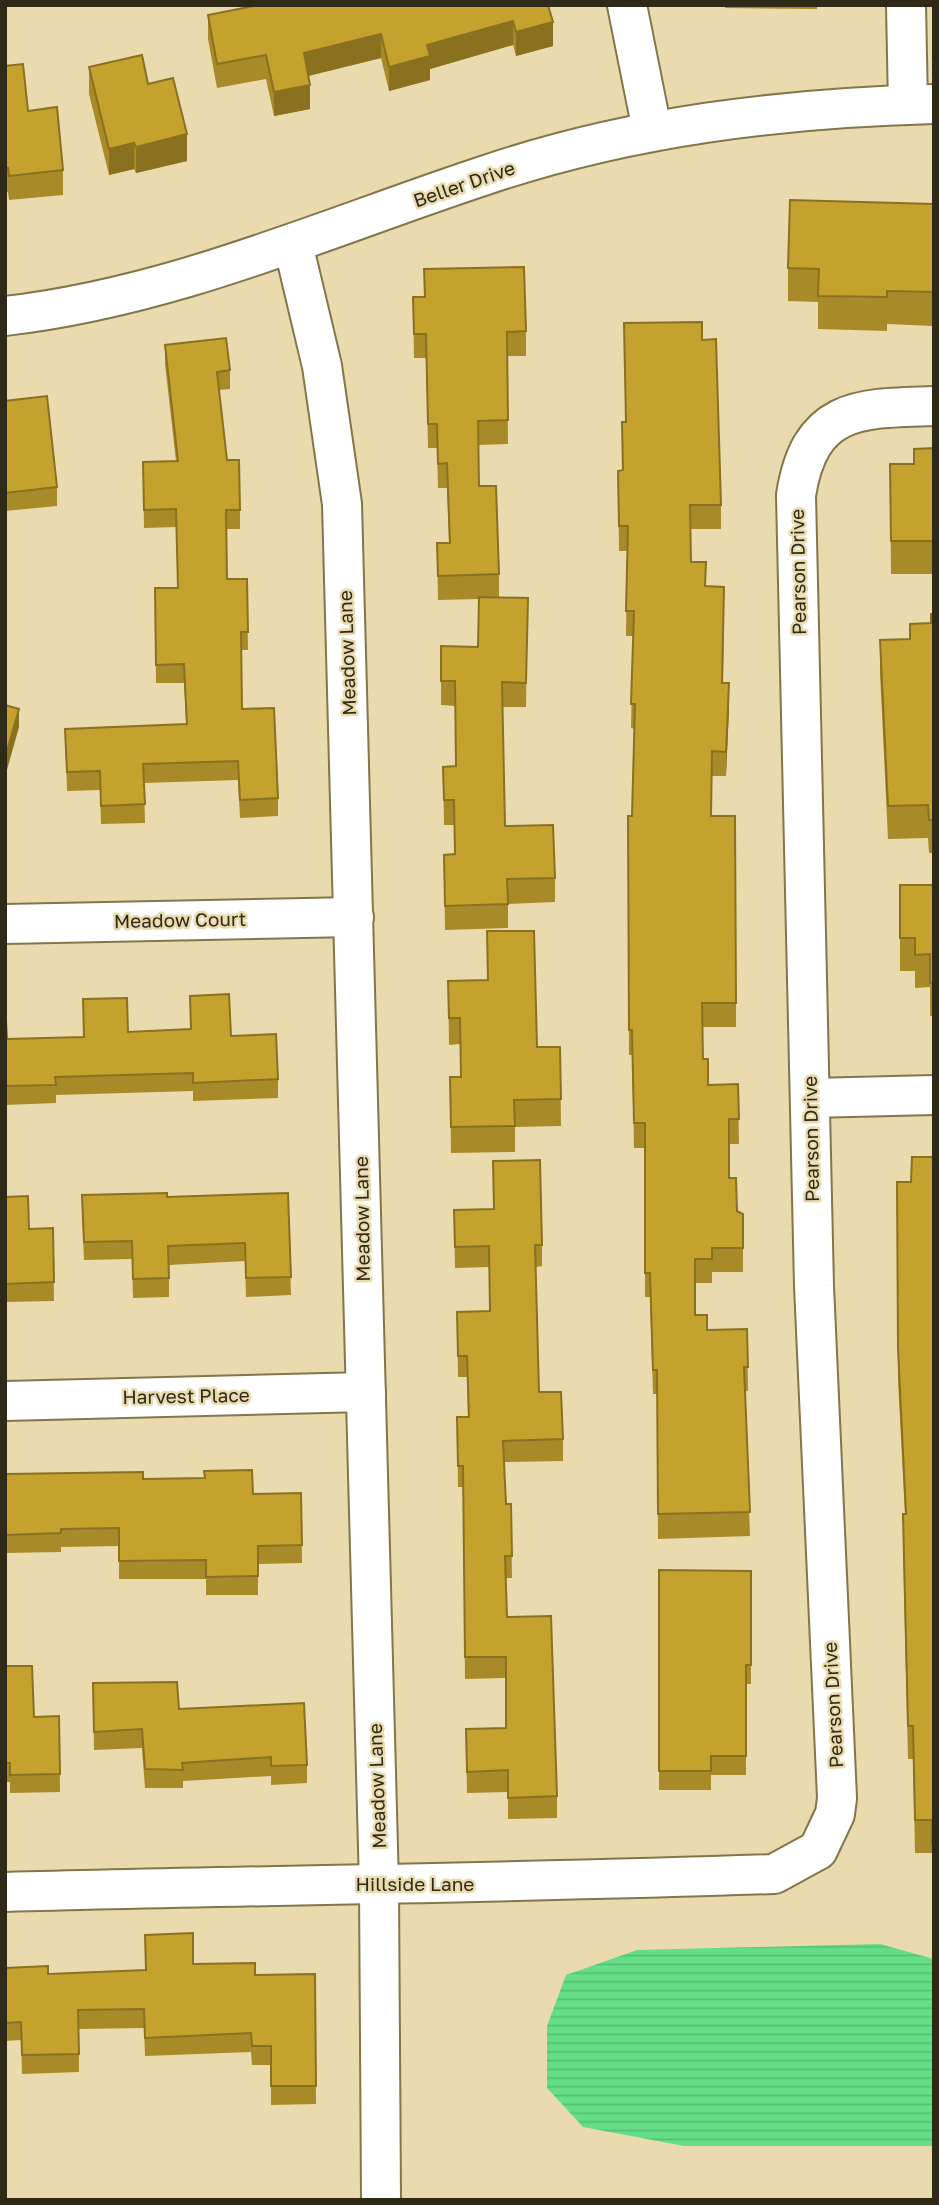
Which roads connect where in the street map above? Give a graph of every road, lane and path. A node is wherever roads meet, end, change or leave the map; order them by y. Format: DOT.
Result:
graph roads {
  1 [pos="627,5"];
  2 [pos="906,5"];
  3 [pos="921,104"];
  4 [pos="652,130"];
  5 [pos="293,244"];
  6 [pos="5,316"];
  7 [pos="934,406"];
  8 [pos="354,916"];
  9 [pos="5,924"];
  10 [pos="934,1095"];
  11 [pos="810,1098"];
  12 [pos="366,1392"];
  13 [pos="5,1401"];
  14 [pos="818,1850"];
  15 [pos="379,1885"];
  16 [pos="5,1892"];
  17 [pos="381,2200"];
  1 -- 4 [label="street"];
  2 -- 3 [label="street"];
  3 -- 4 [label="street, Beller Drive"];
  4 -- 5 [label="street, Beller Drive"];
  5 -- 6 [label="street, Beller Drive"];
  5 -- 8 [label="street, Meadow Lane"];
  7 -- 11 [label="street, Pearson Drive"];
  8 -- 9 [label="street, Meadow Court"];
  8 -- 12 [label="street, Meadow Lane"];
  10 -- 11 [label="street"];
  11 -- 14 [label="street, Pearson Drive"];
  12 -- 13 [label="street, Harvest Place"];
  12 -- 15 [label="street, Meadow Lane"];
  14 -- 15 [label="street, Hillside Lane"];
  15 -- 16 [label="street, Hillside Lane"];
  15 -- 17 [label="street, Meadow Lane"];
}
